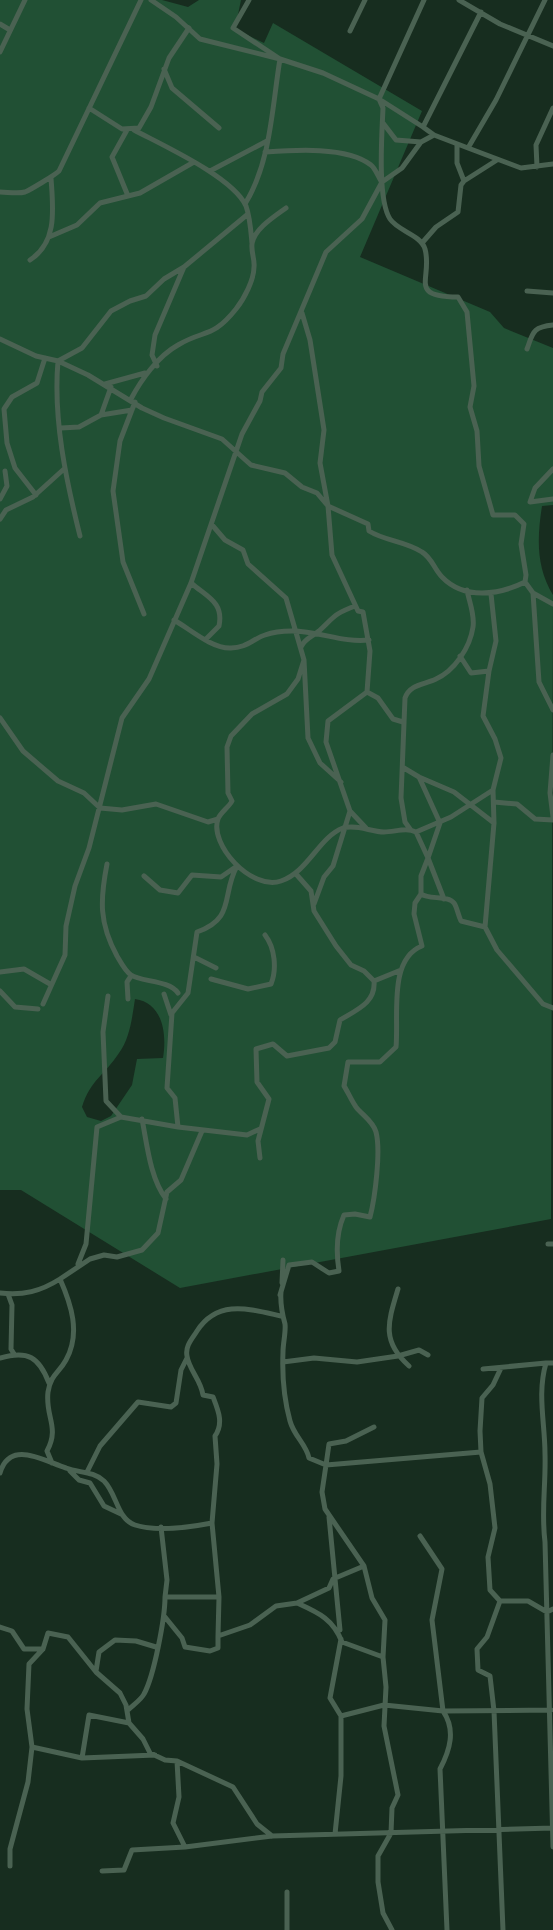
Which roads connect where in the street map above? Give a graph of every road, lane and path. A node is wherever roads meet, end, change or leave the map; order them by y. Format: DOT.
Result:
graph roads {
  1 [pos="25,0"];
  2 [pos="141,0"];
  3 [pos="151,0"];
  4 [pos="249,0"];
  5 [pos="365,0"];
  6 [pos="424,0"];
  7 [pos="459,0"];
  8 [pos="545,0"];
  9 [pos="481,12"];
  10 [pos="0,24"];
  11 [pos="189,28"];
  12 [pos="10,30"];
  13 [pos="350,31"];
  14 [pos="527,35"];
  15 [pos="553,46"];
  16 [pos="0,52"];
  17 [pos="280,59"];
  18 [pos="164,68"];
  19 [pos="379,99"];
  20 [pos="89,108"];
  21 [pos="553,108"];
  22 [pos="382,121"];
  23 [pos="219,128"];
  24 [pos="423,128"];
  25 [pos="130,130"];
  26 [pos="434,135"];
  27 [pos="267,141"];
  28 [pos="421,142"];
  29 [pos="457,144"];
  30 [pos="468,148"];
  31 [pos="265,152"];
  32 [pos="497,160"];
  33 [pos="194,162"];
  34 [pos="553,164"];
  35 [pos="537,167"];
  36 [pos="210,171"];
  37 [pos="51,178"];
  38 [pos="464,181"];
  39 [pos="382,182"];
  40 [pos="0,192"];
  41 [pos="128,196"];
  42 [pos="244,204"];
  43 [pos="286,208"];
  44 [pos="248,214"];
  45 [pos="50,237"];
  46 [pos="252,243"];
  47 [pos="422,243"];
  48 [pos="30,260"];
  49 [pos="184,267"];
  50 [pos="527,291"];
  51 [pos="553,293"];
  52 [pos="302,312"];
  53 [pos="553,325"];
  54 [pos="0,339"];
  55 [pos="527,349"];
  56 [pos="45,358"];
  57 [pos="58,361"];
  58 [pos="157,366"];
  59 [pos="146,373"];
  60 [pos="103,384"];
  61 [pos="111,387"];
  62 [pos="133,401"];
  63 [pos="132,410"];
  64 [pos="101,415"];
  65 [pos="61,428"];
  66 [pos="237,453"];
  67 [pos="15,468"];
  68 [pos="64,469"];
  69 [pos="553,469"];
  70 [pos="3,471"];
  71 [pos="36,495"];
  72 [pos="0,499"];
  73 [pos="553,499"];
  74 [pos="328,506"];
  75 [pos="0,519"];
  76 [pos="213,526"];
  77 [pos="80,536"];
  78 [pos="525,582"];
  79 [pos="191,583"];
  80 [pos="467,590"];
  81 [pos="533,593"];
  82 [pos="491,594"];
  83 [pos="553,604"];
  84 [pos="355,606"];
  85 [pos="144,614"];
  86 [pos="174,620"];
  87 [pos="294,631"];
  88 [pos="315,633"];
  89 [pos="206,639"];
  90 [pos="369,640"];
  91 [pos="301,647"];
  92 [pos="460,656"];
  93 [pos="304,660"];
  94 [pos="489,671"];
  95 [pos="367,692"];
  96 [pos="553,710"];
  97 [pos="0,718"];
  98 [pos="403,722"];
  99 [pos="553,755"];
  100 [pos="404,768"];
  101 [pos="552,775"];
  102 [pos="419,777"];
  103 [pos="342,783"];
  104 [pos="493,790"];
  105 [pos="494,802"];
  106 [pos="472,805"];
  107 [pos="100,808"];
  108 [pos="350,811"];
  109 [pos="218,819"];
  110 [pos="553,819"];
  111 [pos="494,822"];
  112 [pos="440,823"];
  113 [pos="344,828"];
  114 [pos="366,828"];
  115 [pos="413,831"];
  116 [pos="428,858"];
  117 [pos="107,864"];
  118 [pos="237,866"];
  119 [pos="297,873"];
  120 [pos="144,876"];
  121 [pos="421,894"];
  122 [pos="444,899"];
  123 [pos="314,904"];
  124 [pos="486,927"];
  125 [pos="265,935"];
  126 [pos="195,957"];
  127 [pos="216,968"];
  128 [pos="401,970"];
  129 [pos="0,972"];
  130 [pos="131,975"];
  131 [pos="211,979"];
  132 [pos="374,981"];
  133 [pos="50,984"];
  134 [pos="0,991"];
  135 [pos="178,993"];
  136 [pos="164,994"];
  137 [pos="108,996"];
  138 [pos="128,999"];
  139 [pos="43,1004"];
  140 [pos="553,1008"];
  141 [pos="38,1009"];
  142 [pos="171,1015"];
  143 [pos="121,1117"];
  144 [pos="142,1119"];
  145 [pos="178,1127"];
  146 [pos="260,1129"];
  147 [pos="202,1131"];
  148 [pos="260,1158"];
  149 [pos="166,1199"];
  150 [pos="283,1260"];
  151 [pos="71,1272"];
  152 [pos="60,1278"];
  153 [pos="398,1289"];
  154 [pos="0,1293"];
  155 [pos="8,1294"];
  156 [pos="280,1295"];
  157 [pos="281,1316"];
  158 [pos="14,1354"];
  159 [pos="428,1355"];
  160 [pos="398,1356"];
  161 [pos="0,1358"];
  162 [pos="187,1358"];
  163 [pos="283,1362"];
  164 [pos="546,1363"];
  165 [pos="553,1363"];
  166 [pos="409,1366"];
  167 [pos="501,1368"];
  168 [pos="483,1369"];
  169 [pos="50,1383"];
  170 [pos="374,1427"];
  171 [pos="481,1452"];
  172 [pos="52,1463"];
  173 [pos="326,1464"];
  174 [pos="69,1469"];
  175 [pos="87,1472"];
  176 [pos="0,1473"];
  177 [pos="121,1514"];
  178 [pos="329,1516"];
  179 [pos="212,1523"];
  180 [pos="161,1527"];
  181 [pos="420,1536"];
  182 [pos="364,1566"];
  183 [pos="333,1580"];
  184 [pos="165,1597"];
  185 [pos="219,1597"];
  186 [pos="500,1601"];
  187 [pos="297,1603"];
  188 [pos="550,1611"];
  189 [pos="165,1617"];
  190 [pos="0,1627"];
  191 [pos="218,1636"];
  192 [pos="342,1642"];
  193 [pos="156,1647"];
  194 [pos="43,1649"];
  195 [pos="382,1657"];
  196 [pos="96,1672"];
  197 [pos="384,1705"];
  198 [pos="128,1710"];
  199 [pos="551,1710"];
  200 [pos="444,1711"];
  201 [pos="494,1711"];
  202 [pos="341,1716"];
  203 [pos="129,1723"];
  204 [pos="32,1747"];
  205 [pos="157,1755"];
  206 [pos="82,1758"];
  207 [pos="177,1761"];
  208 [pos="553,1828"];
  209 [pos="499,1829"];
  210 [pos="444,1831"];
  211 [pos="391,1833"];
  212 [pos="335,1834"];
  213 [pos="272,1836"];
  214 [pos="185,1847"];
  215 [pos="553,1847"];
  216 [pos="10,1866"];
  217 [pos="102,1870"];
  218 [pos="287,1892"];
  219 [pos="287,1930"];
  220 [pos="392,1930"];
  221 [pos="447,1930"];
  222 [pos="503,1930"];
  1 -- 12 [label="street"];
  2 -- 20 [label="street"];
  3 -- 11 [label="street"];
  4 -- 17 [label="street"];
  5 -- 13 [label="street"];
  6 -- 19 [label="street"];
  7 -- 9 [label="street"];
  8 -- 14 [label="street"];
  9 -- 14 [label="street"];
  9 -- 24 [label="street"];
  10 -- 12 [label="street"];
  11 -- 17 [label="street"];
  11 -- 18 [label="street"];
  12 -- 16 [label="street"];
  14 -- 15 [label="street"];
  14 -- 30 [label="street"];
  17 -- 19 [label="street"];
  17 -- 27 [label="street"];
  18 -- 23 [label="street"];
  18 -- 25 [label="street"];
  19 -- 22 [label="street"];
  19 -- 24 [label="street"];
  20 -- 25 [label="street"];
  20 -- 37 [label="street"];
  21 -- 35 [label="street"];
  22 -- 28 [label="street"];
  22 -- 39 [label="street"];
  24 -- 26 [label="street"];
  25 -- 33 [label="street"];
  25 -- 41 [label="street"];
  26 -- 28 [label="street"];
  26 -- 29 [label="street"];
  27 -- 31 [label="street"];
  27 -- 36 [label="street"];
  28 -- 39 [label="street"];
  29 -- 30 [label="street"];
  29 -- 38 [label="street"];
  30 -- 32 [label="street"];
  31 -- 39 [label="street"];
  31 -- 42 [label="street"];
  32 -- 35 [label="street"];
  32 -- 38 [label="street"];
  33 -- 36 [label="street"];
  33 -- 41 [label="street"];
  34 -- 35 [label="street"];
  36 -- 42 [label="street"];
  37 -- 40 [label="street"];
  37 -- 45 [label="street"];
  38 -- 47 [label="street"];
  39 -- 47 [label="street"];
  39 -- 52 [label="street"];
  41 -- 45 [label="street"];
  42 -- 44 [label="street"];
  43 -- 46 [label="street"];
  44 -- 46 [label="street"];
  44 -- 49 [label="street"];
  45 -- 48 [label="street"];
  46 -- 58 [label="street"];
  47 -- 78 [label="street"];
  49 -- 57 [label="street"];
  49 -- 58 [label="street"];
  50 -- 51 [label="street"];
  52 -- 66 [label="street"];
  52 -- 74 [label="street"];
  53 -- 55 [label="street"];
  54 -- 56 [label="street"];
  56 -- 57 [label="street"];
  56 -- 67 [label="street"];
  57 -- 60 [label="street"];
  57 -- 65 [label="street"];
  58 -- 59 [label="street"];
  59 -- 60 [label="street"];
  59 -- 62 [label="street"];
  60 -- 61 [label="street"];
  61 -- 62 [label="street"];
  61 -- 64 [label="street"];
  62 -- 63 [label="street"];
  62 -- 66 [label="street"];
  63 -- 64 [label="street"];
  63 -- 85 [label="street"];
  64 -- 65 [label="street"];
  65 -- 68 [label="street"];
  66 -- 74 [label="street"];
  66 -- 76 [label="street"];
  67 -- 70 [label="street"];
  67 -- 71 [label="street"];
  68 -- 71 [label="street"];
  68 -- 77 [label="street"];
  69 -- 73 [label="street"];
  70 -- 72 [label="street"];
  71 -- 75 [label="street"];
  74 -- 80 [label="street"];
  74 -- 84 [label="street"];
  76 -- 79 [label="street"];
  76 -- 87 [label="street"];
  78 -- 81 [label="street"];
  78 -- 82 [label="street"];
  79 -- 86 [label="street"];
  79 -- 89 [label="street"];
  80 -- 82 [label="street"];
  80 -- 92 [label="street"];
  81 -- 83 [label="street"];
  81 -- 96 [label="street"];
  82 -- 94 [label="street"];
  84 -- 88 [label="street"];
  84 -- 90 [label="street"];
  86 -- 87 [label="street"];
  86 -- 107 [label="street"];
  87 -- 88 [label="street"];
  87 -- 91 [label="street"];
  88 -- 90 [label="street"];
  88 -- 91 [label="street"];
  90 -- 95 [label="street"];
  91 -- 93 [label="street"];
  92 -- 94 [label="street"];
  92 -- 98 [label="street"];
  93 -- 103 [label="street"];
  93 -- 109 [label="street"];
  94 -- 104 [label="street"];
  95 -- 98 [label="street"];
  95 -- 103 [label="street"];
  97 -- 107 [label="street"];
  98 -- 100 [label="street"];
  99 -- 101 [label="street"];
  100 -- 102 [label="street"];
  100 -- 115 [label="street"];
  101 -- 110 [label="street"];
  102 -- 106 [label="street"];
  102 -- 112 [label="street"];
  103 -- 108 [label="street"];
  104 -- 105 [label="street"];
  104 -- 106 [label="street"];
  105 -- 110 [label="street"];
  105 -- 111 [label="street"];
  106 -- 111 [label="street"];
  106 -- 112 [label="street"];
  107 -- 109 [label="street"];
  107 -- 133 [label="street"];
  108 -- 113 [label="street"];
  108 -- 114 [label="street"];
  109 -- 118 [label="street"];
  111 -- 124 [label="street"];
  112 -- 115 [label="street"];
  112 -- 116 [label="street"];
  113 -- 114 [label="street"];
  113 -- 119 [label="street"];
  113 -- 123 [label="street"];
  114 -- 115 [label="street"];
  115 -- 116 [label="street"];
  116 -- 121 [label="street"];
  116 -- 122 [label="street"];
  117 -- 130 [label="street"];
  118 -- 119 [label="street"];
  118 -- 120 [label="street"];
  118 -- 126 [label="street"];
  119 -- 123 [label="street"];
  121 -- 122 [label="street"];
  121 -- 128 [label="street"];
  122 -- 124 [label="street"];
  123 -- 132 [label="street"];
  124 -- 140 [label="street"];
  125 -- 131 [label="street"];
  126 -- 127 [label="street"];
  126 -- 142 [label="street"];
  128 -- 132 [label="street"];
  128 -- 156 [label="street"];
  129 -- 133 [label="street"];
  130 -- 135 [label="street"];
  130 -- 138 [label="street"];
  132 -- 148 [label="street"];
  133 -- 139 [label="street"];
  134 -- 141 [label="street"];
  136 -- 142 [label="street"];
  137 -- 143 [label="street"];
  142 -- 145 [label="street"];
  143 -- 144 [label="street"];
  143 -- 151 [label="street"];
  144 -- 145 [label="street"];
  144 -- 149 [label="street"];
  145 -- 147 [label="street"];
  146 -- 147 [label="street"];
  147 -- 149 [label="street"];
  149 -- 151 [label="street"];
  150 -- 156 [label="street"];
  151 -- 152 [label="street"];
  152 -- 155 [label="street"];
  152 -- 169 [label="street"];
  153 -- 160 [label="street"];
  154 -- 155 [label="street"];
  155 -- 158 [label="street"];
  156 -- 157 [label="street"];
  157 -- 162 [label="street"];
  157 -- 163 [label="street"];
  158 -- 161 [label="street"];
  158 -- 169 [label="street"];
  159 -- 160 [label="street"];
  160 -- 163 [label="street"];
  160 -- 166 [label="street"];
  162 -- 175 [label="street"];
  162 -- 179 [label="street"];
  163 -- 173 [label="street"];
  164 -- 165 [label="street"];
  164 -- 167 [label="street"];
  164 -- 188 [label="street"];
  167 -- 168 [label="street"];
  167 -- 171 [label="street"];
  169 -- 172 [label="street"];
  170 -- 173 [label="street"];
  171 -- 173 [label="street"];
  171 -- 186 [label="street"];
  172 -- 174 [label="street"];
  172 -- 176 [label="street"];
  173 -- 178 [label="street"];
  174 -- 175 [label="street"];
  174 -- 177 [label="street"];
  175 -- 177 [label="street"];
  177 -- 180 [label="street"];
  178 -- 182 [label="street"];
  178 -- 183 [label="street"];
  179 -- 180 [label="street"];
  179 -- 185 [label="street"];
  180 -- 184 [label="street"];
  181 -- 200 [label="street"];
  182 -- 183 [label="street"];
  182 -- 195 [label="street"];
  183 -- 187 [label="street"];
  183 -- 192 [label="street"];
  184 -- 185 [label="street"];
  184 -- 189 [label="street"];
  185 -- 191 [label="street"];
  186 -- 188 [label="street"];
  186 -- 201 [label="street"];
  187 -- 191 [label="street"];
  187 -- 192 [label="street"];
  188 -- 199 [label="street"];
  189 -- 191 [label="street"];
  189 -- 193 [label="street"];
  190 -- 194 [label="street"];
  192 -- 195 [label="street"];
  192 -- 202 [label="street"];
  193 -- 196 [label="street"];
  193 -- 198 [label="street"];
  194 -- 196 [label="street"];
  194 -- 204 [label="street"];
  195 -- 197 [label="street"];
  196 -- 198 [label="street"];
  197 -- 200 [label="street"];
  197 -- 202 [label="street"];
  197 -- 211 [label="street"];
  198 -- 203 [label="street"];
  199 -- 201 [label="street"];
  199 -- 208 [label="street"];
  200 -- 201 [label="street"];
  200 -- 210 [label="street"];
  201 -- 209 [label="street"];
  202 -- 212 [label="street"];
  203 -- 205 [label="street"];
  203 -- 206 [label="street"];
  204 -- 206 [label="street"];
  204 -- 216 [label="street"];
  205 -- 206 [label="street"];
  205 -- 207 [label="street"];
  207 -- 213 [label="street"];
  207 -- 214 [label="street"];
  208 -- 209 [label="street"];
  208 -- 215 [label="street"];
  209 -- 210 [label="street"];
  209 -- 222 [label="street"];
  210 -- 211 [label="street"];
  210 -- 221 [label="street"];
  211 -- 212 [label="street"];
  211 -- 220 [label="street"];
  212 -- 213 [label="street"];
  213 -- 214 [label="street"];
  214 -- 217 [label="street"];
  218 -- 219 [label="street"];
}
